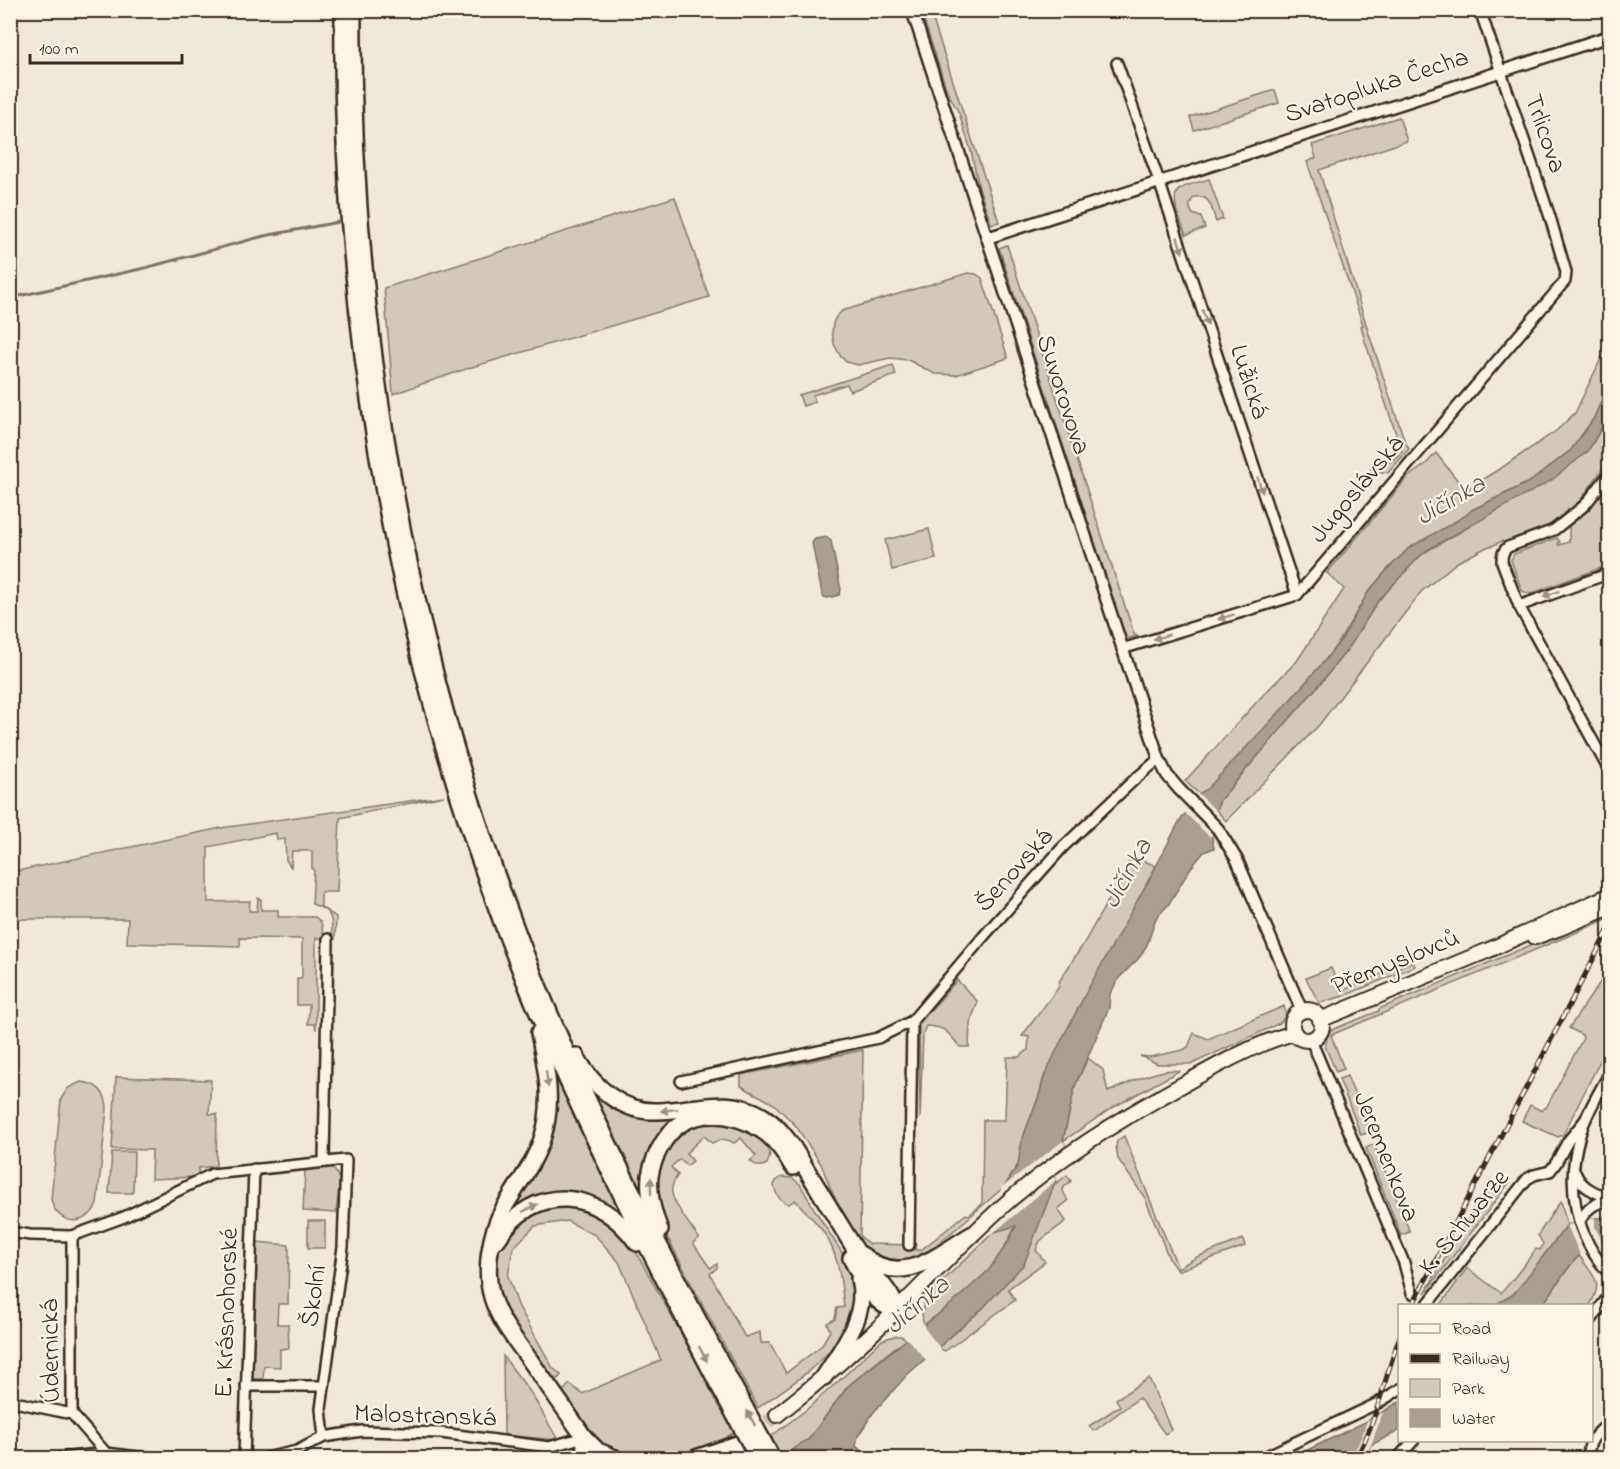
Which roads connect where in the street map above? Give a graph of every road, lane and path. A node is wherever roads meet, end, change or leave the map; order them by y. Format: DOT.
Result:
graph roads {
  1 [pos="342,10"];
  2 [pos="353,10"];
  3 [pos="912,10"];
  4 [pos="1480,10"];
  5 [pos="1610,36"];
  6 [pos="1117,63"];
  7 [pos="1500,71"];
  8 [pos="1159,182"];
  9 [pos="987,238"];
  10 [pos="1566,272"];
  11 [pos="1610,473"];
  12 [pos="1610,573"];
  13 [pos="1297,595"];
  14 [pos="1519,606"];
  15 [pos="1122,649"];
  16 [pos="1159,759"];
  17 [pos="1610,772"];
  18 [pos="1610,895"];
  19 [pos="1610,907"];
  20 [pos="328,939"];
  21 [pos="1489,950"];
  22 [pos="538,999"];
  23 [pos="1302,1011"];
  24 [pos="1320,1020"];
  25 [pos="912,1021"];
  26 [pos="1294,1033"];
  27 [pos="1311,1040"];
  28 [pos="1610,1072"];
  29 [pos="681,1081"];
  30 [pos="1585,1120"];
  31 [pos="324,1162"];
  32 [pos="1573,1167"];
  33 [pos="254,1169"];
  34 [pos="1610,1199"];
  35 [pos="1579,1222"];
  36 [pos="10,1232"];
  37 [pos="971,1235"];
  38 [pos="72,1236"];
  39 [pos="909,1245"];
  40 [pos="491,1250"];
  41 [pos="852,1251"];
  42 [pos="1610,1274"];
  43 [pos="672,1284"];
  44 [pos="1412,1293"];
  45 [pos="1610,1294"];
  46 [pos="1427,1304"];
  47 [pos="896,1311"];
  48 [pos="1593,1318"];
  49 [pos="824,1377"];
  50 [pos="724,1381"];
  51 [pos="246,1386"];
  52 [pos="324,1386"];
  53 [pos="1398,1390"];
  54 [pos="10,1401"];
  55 [pos="72,1414"];
  56 [pos="777,1414"];
  57 [pos="1610,1422"];
  58 [pos="324,1437"];
  59 [pos="1593,1438"];
  60 [pos="1412,1442"];
  61 [pos="1590,1442"];
  62 [pos="740,1443"];
  63 [pos="591,1452"];
  64 [pos="106,1454"];
  65 [pos="61,1458"];
  66 [pos="147,1458"];
  67 [pos="244,1458"];
  68 [pos="266,1458"];
  69 [pos="615,1458"];
  70 [pos="696,1458"];
  71 [pos="711,1458"];
  72 [pos="758,1458"];
  73 [pos="772,1458"];
  74 [pos="1262,1458"];
  75 [pos="1398,1458"];
  76 [pos="1588,1458"];
  1 -- 22 [label="highway"];
  2 -- 22 [label="highway"];
  3 -- 9 [label="street, Suvorovova"];
  4 -- 7 [label="street, Trlicova"];
  5 -- 7 [label="street, Svatopluka Čecha"];
  6 -- 8 [label="street"];
  7 -- 8 [label="street, Svatopluka Čecha"];
  7 -- 10 [label="street, Trlicova"];
  8 -- 9 [label="street, Svatopluka Čecha"];
  8 -- 13 [label="street, Lužická, one-way"];
  9 -- 15 [label="street, Suvorovova"];
  10 -- 13 [label="street, Jugoslávská"];
  11 -- 14 [label="street"];
  12 -- 14 [label="street, one-way"];
  13 -- 15 [label="street, one-way"];
  14 -- 17 [label="street"];
  15 -- 16 [label="street, Suvorovova"];
  16 -- 23 [label="street, Suvorovova"];
  16 -- 25 [label="street, Šenovská"];
  18 -- 21 [label="main road, Přemyslovců"];
  19 -- 21 [label="main road, Přemyslovců"];
  20 -- 31 [label="street"];
  21 -- 24 [label="main road, Přemyslovců"];
  22 -- 40 [label="highway, one-way"];
  41 -- 22 [label="highway, one-way"];
  22 -- 43 [label="highway"];
  23 -- 24 [label="main road"];
  23 -- 26 [label="main road"];
  24 -- 27 [label="main road"];
  25 -- 29 [label="street, Šenovská"];
  25 -- 39 [label="street"];
  26 -- 27 [label="main road"];
  26 -- 37 [label="main road"];
  27 -- 44 [label="street, Jeremenkova"];
  28 -- 30 [label="street"];
  30 -- 32 [label="street"];
  30 -- 46 [label="street, K. Schwarze"];
  31 -- 33 [label="street"];
  31 -- 52 [label="street, Školní"];
  32 -- 34 [label="street"];
  32 -- 35 [label="street"];
  33 -- 38 [label="street"];
  33 -- 51 [label="street, E. Krásnohorské"];
  34 -- 35 [label="street"];
  35 -- 42 [label="street"];
  36 -- 38 [label="street"];
  37 -- 41 [label="highway"];
  37 -- 47 [label="main road"];
  38 -- 55 [label="street, Údernická"];
  40 -- 43 [label="highway, one-way"];
  40 -- 63 [label="highway"];
  43 -- 41 [label="highway, one-way"];
  41 -- 47 [label="highway"];
  41 -- 49 [label="highway"];
  43 -- 50 [label="highway"];
  45 -- 48 [label="street"];
  47 -- 49 [label="main road"];
  49 -- 56 [label="main road"];
  50 -- 72 [label="highway, bridge"];
  73 -- 50 [label="highway, one-way, bridge"];
  51 -- 52 [label="street"];
  51 -- 67 [label="street, E. Krásnohorské"];
  52 -- 58 [label="street, Školní"];
  53 -- 74 [label="street"];
  54 -- 55 [label="street"];
  55 -- 64 [label="street, Údernická"];
  57 -- 59 [label="street"];
  58 -- 63 [label="street, Malostranská"];
  58 -- 68 [label="street, Malostranská"];
  60 -- 75 [label="street"];
  61 -- 76 [label="street"];
  62 -- 70 [label="highway"];
  62 -- 71 [label="main road"];
  63 -- 69 [label="highway"];
  64 -- 65 [label="street"];
  64 -- 66 [label="street"];
}
